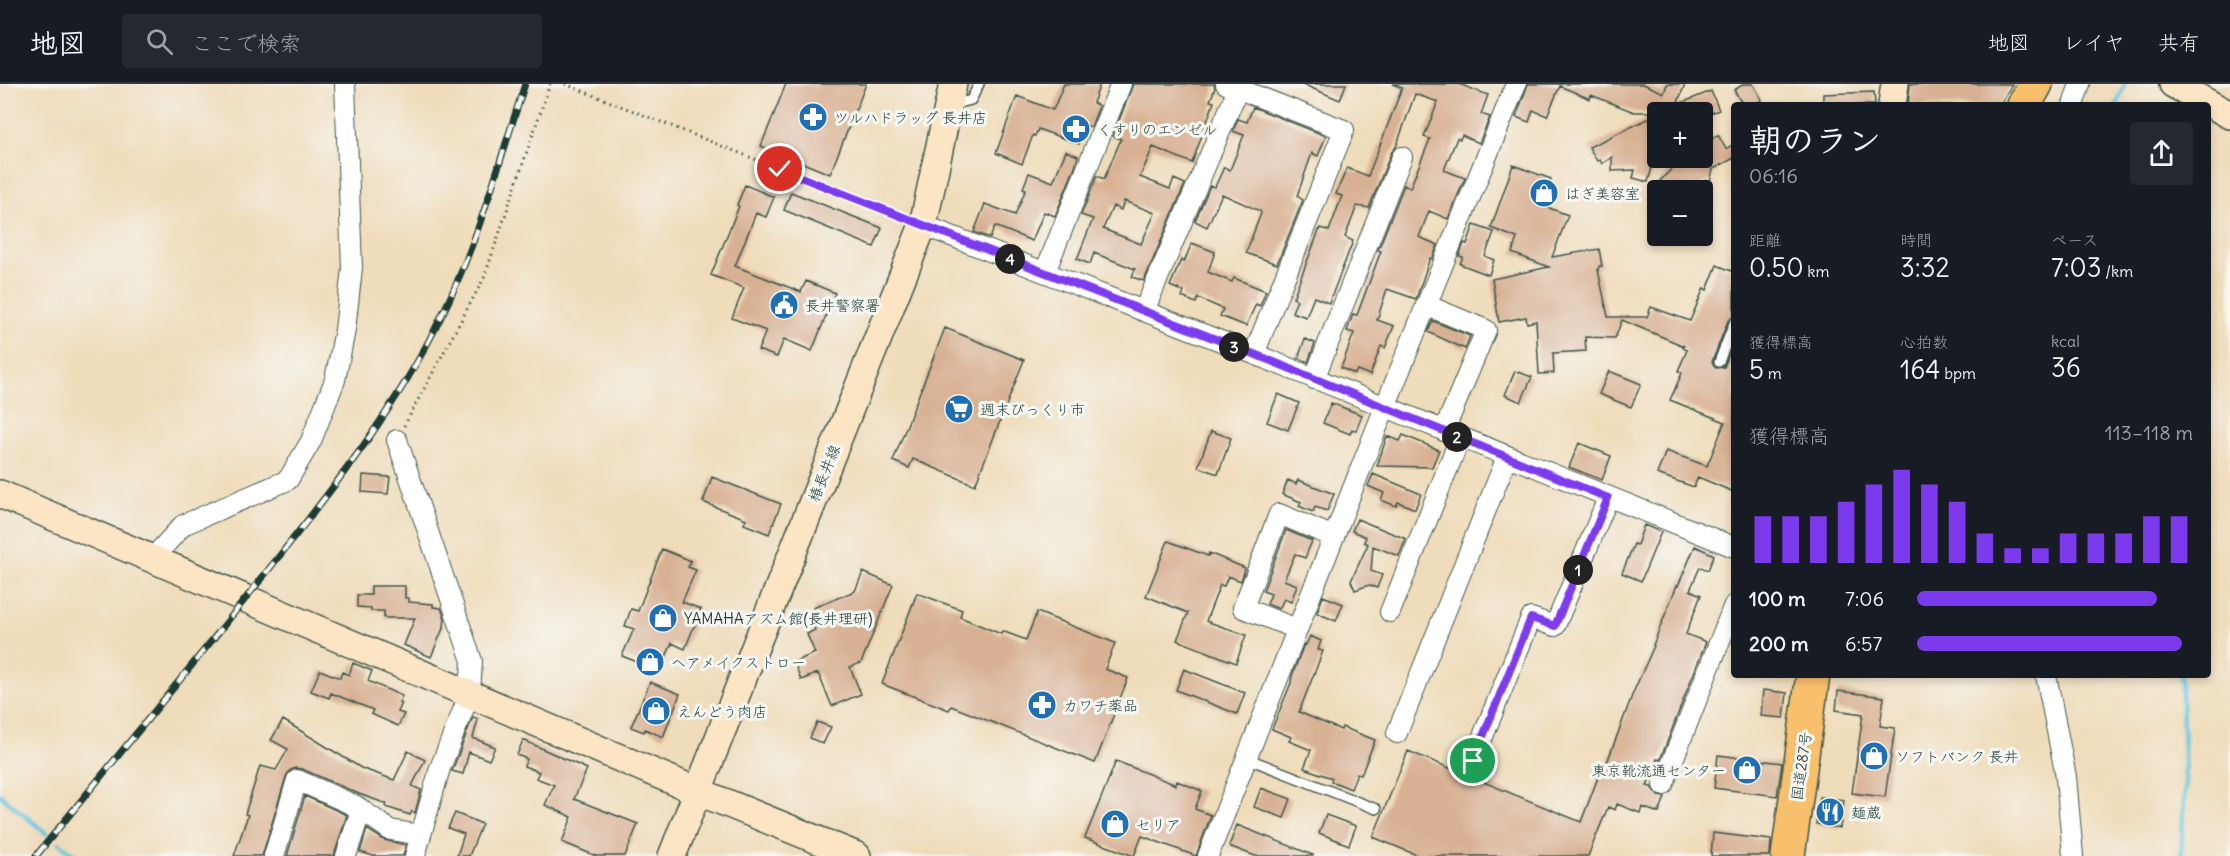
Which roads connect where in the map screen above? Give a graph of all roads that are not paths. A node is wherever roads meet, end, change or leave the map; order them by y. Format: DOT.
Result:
graph roads {
  1 [pos="345,84"];
  2 [pos="979,84"];
  3 [pos="1121,84"];
  4 [pos="1516,84"];
  5 [pos="1895,84"];
  6 [pos="2036,84"];
  7 [pos="2080,84"];
  8 [pos="2173,84"];
  9 [pos="1232,86"];
  10 [pos="951,95"];
  11 [pos="1892,102"];
  12 [pos="2026,102"];
  13 [pos="2074,102"];
  14 [pos="2206,102"];
  15 [pos="2211,105"];
  16 [pos="2230,115"];
  17 [pos="1402,157"];
  18 [pos="923,225"];
  19 [pos="1045,272"];
  20 [pos="1426,305"];
  21 [pos="1144,311"];
  22 [pos="1731,331"];
  23 [pos="1254,354"];
  24 [pos="1719,362"];
  25 [pos="1314,379"];
  26 [pos="1385,407"];
  27 [pos="1452,434"];
  28 [pos="397,440"];
  29 [pos="1507,457"];
  30 [pos="0,494"];
  31 [pos="1608,498"];
  32 [pos="1334,537"];
  33 [pos="1731,546"];
  34 [pos="152,559"];
  35 [pos="1390,612"];
  36 [pos="1731,612"];
  37 [pos="1297,629"];
  38 [pos="1813,678"];
  39 [pos="2047,678"];
  40 [pos="470,693"];
  41 [pos="1397,733"];
  42 [pos="1246,758"];
  43 [pos="1473,761"];
  44 [pos="1663,785"];
  45 [pos="697,791"];
  46 [pos="1376,809"];
  47 [pos="361,810"];
  48 [pos="421,835"];
  49 [pos="274,856"];
  50 [pos="346,856"];
  51 [pos="415,856"];
  52 [pos="672,856"];
  53 [pos="857,856"];
  54 [pos="1208,856"];
  55 [pos="1788,856"];
  56 [pos="2073,856"];
  1 -- 34 [label="street"];
  2 -- 10 [label="lane"];
  3 -- 19 [label="street"];
  4 -- 20 [label="street"];
  5 -- 11 [label="street"];
  6 -- 12 [label="highway"];
  7 -- 13 [label="street"];
  8 -- 14 [label="street"];
  9 -- 21 [label="street"];
  9 -- 23 [label="street"];
  10 -- 18 [label="street, 椿長井線"];
  15 -- 16 [label="street"];
  17 -- 25 [label="street"];
  18 -- 19 [label="street"];
  18 -- 45 [label="street, 椿長井線"];
  19 -- 21 [label="street"];
  20 -- 26 [label="street"];
  20 -- 27 [label="street"];
  21 -- 23 [label="street"];
  22 -- 24 [label="lane"];
  23 -- 25 [label="street"];
  25 -- 26 [label="street"];
  26 -- 27 [label="street"];
  26 -- 32 [label="street"];
  27 -- 29 [label="street"];
  27 -- 35 [label="street"];
  28 -- 40 [label="street"];
  29 -- 31 [label="street"];
  29 -- 41 [label="street"];
  30 -- 34 [label="street"];
  31 -- 33 [label="street"];
  31 -- 43 [label="street"];
  32 -- 37 [label="street"];
  32 -- 37 [label="street"];
  34 -- 40 [label="street"];
  36 -- 44 [label="street"];
  37 -- 42 [label="street"];
  38 -- 55 [label="highway, 国道287号"];
  39 -- 56 [label="street"];
  40 -- 45 [label="street"];
  40 -- 48 [label="street"];
  42 -- 46 [label="lane"];
  42 -- 54 [label="street"];
  45 -- 52 [label="street, 椿長井線"];
  45 -- 53 [label="street"];
  47 -- 48 [label="street"];
  47 -- 49 [label="street"];
  47 -- 50 [label="street"];
  48 -- 51 [label="street"];
}
